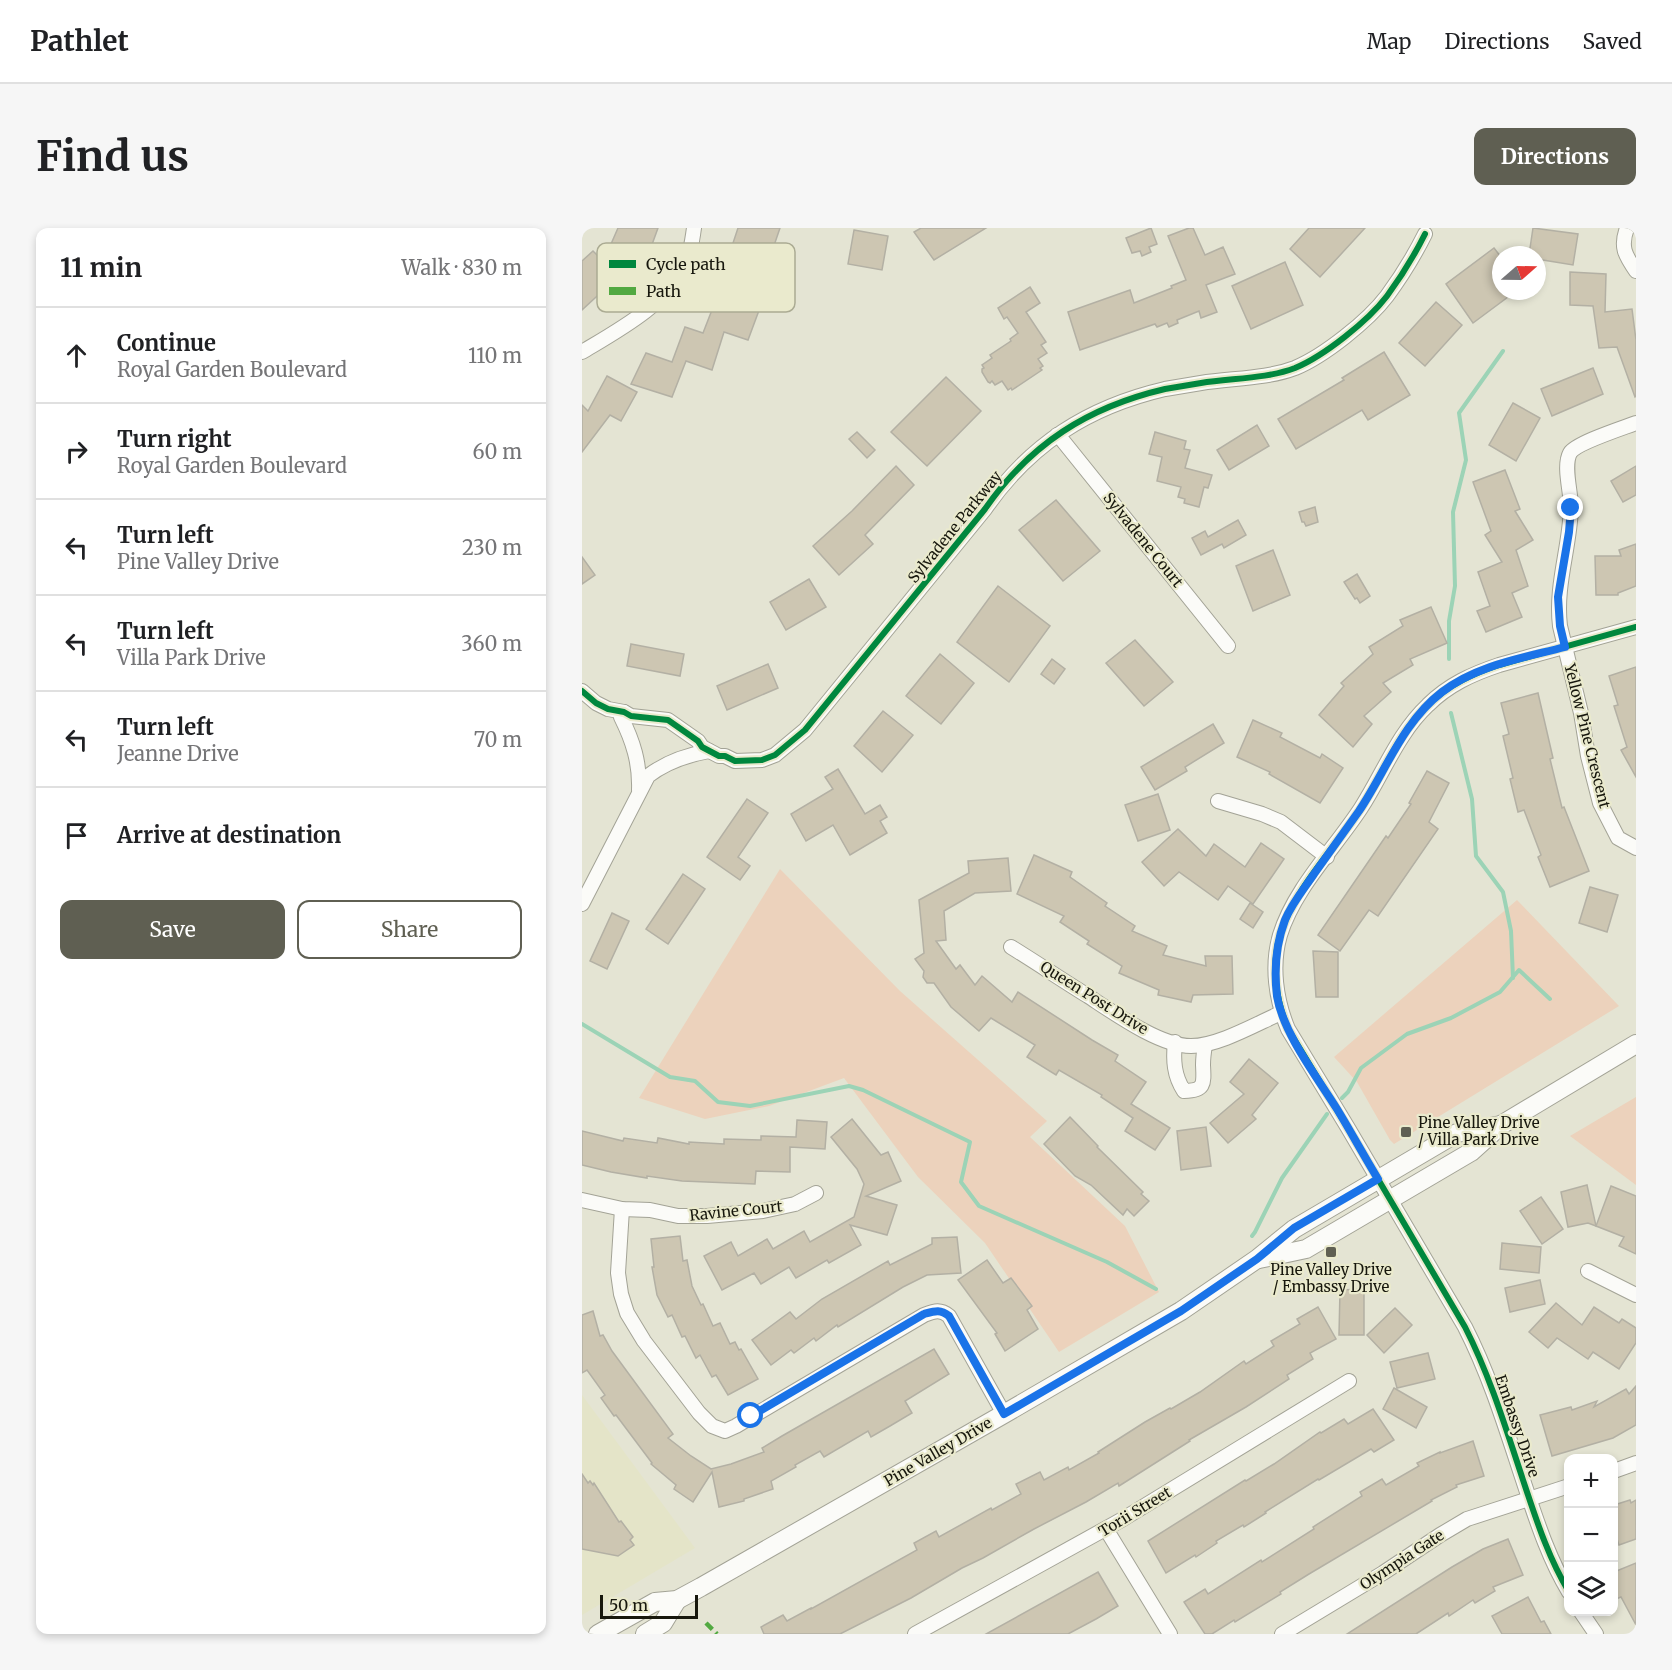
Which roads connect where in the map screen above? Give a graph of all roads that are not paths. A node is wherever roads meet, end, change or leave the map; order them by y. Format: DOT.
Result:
graph roads {
  1 [pos="694,228"];
  2 [pos="1627,228"];
  3 [pos="1425,234"];
  4 [pos="692,243"];
  5 [pos="1636,271"];
  6 [pos="643,312"];
  7 [pos="582,352"];
  8 [pos="1636,423"];
  9 [pos="1057,435"];
  10 [pos="1636,627"];
  11 [pos="1228,646"];
  12 [pos="1565,647"];
  13 [pos="582,691"];
  14 [pos="624,712"];
  15 [pos="709,751"];
  16 [pos="639,792"];
  17 [pos="1218,801"];
  18 [pos="1636,848"];
  19 [pos="1326,857"];
  20 [pos="582,904"];
  21 [pos="1011,947"];
  22 [pos="1281,1013"];
  23 [pos="1175,1042"];
  24 [pos="1205,1044"];
  25 [pos="1636,1044"];
  26 [pos="1501,1125"];
  27 [pos="1378,1179"];
  28 [pos="816,1193"];
  29 [pos="1390,1199"];
  30 [pos="582,1200"];
  31 [pos="622,1209"];
  32 [pos="1257,1259"];
  33 [pos="1588,1272"];
  34 [pos="1636,1295"];
  35 [pos="1349,1381"];
  36 [pos="1004,1414"];
  37 [pos="1636,1463"];
  38 [pos="1618,1470"];
  39 [pos="1564,1488"];
  40 [pos="1529,1499"];
  41 [pos="1106,1529"];
  42 [pos="1564,1582"];
  43 [pos="677,1600"];
  44 [pos="1584,1616"];
  45 [pos="598,1634"];
  46 [pos="645,1634"];
  47 [pos="915,1634"];
  48 [pos="1170,1634"];
  49 [pos="1282,1634"];
  50 [pos="1596,1634"];
  1 -- 4 [label="street"];
  2 -- 5 [label="street"];
  3 -- 9 [label="street, Sylvadene Parkway"];
  6 -- 7 [label="street"];
  8 -- 12 [label="street, Yellow Pine Crescent"];
  9 -- 11 [label="street, Sylvadene Court"];
  9 -- 15 [label="street, Sylvadene Parkway"];
  10 -- 12 [label="street, Embassy Drive"];
  12 -- 18 [label="street, Yellow Pine Crescent"];
  12 -- 19 [label="street, Embassy Drive"];
  13 -- 14 [label="street, Sylvadene Parkway"];
  14 -- 15 [label="street, Sylvadene Parkway"];
  14 -- 16 [label="street"];
  15 -- 16 [label="street"];
  16 -- 20 [label="street"];
  17 -- 19 [label="street"];
  19 -- 22 [label="street, Embassy Drive"];
  21 -- 23 [label="street, Queen Post Drive"];
  22 -- 24 [label="street, Queen Post Drive"];
  22 -- 27 [label="street, Embassy Drive"];
  23 -- 24 [label="street, Queen Post Drive"];
  23 -- 24 [label="street"];
  25 -- 26 [label="main road, Pine Valley Drive"];
  26 -- 27 [label="main road, Pine Valley Drive"];
  26 -- 29 [label="main road, Pine Valley Drive"];
  27 -- 29 [label="street, Embassy Drive"];
  27 -- 32 [label="main road, Pine Valley Drive"];
  28 -- 31 [label="street, Ravine Court"];
  29 -- 32 [label="main road, Pine Valley Drive"];
  29 -- 40 [label="street, Embassy Drive"];
  30 -- 31 [label="street, Ravine Court"];
  31 -- 36 [label="street"];
  32 -- 36 [label="main road, Pine Valley Drive"];
  33 -- 34 [label="street"];
  35 -- 41 [label="street, Torii Street"];
  36 -- 43 [label="main road, Pine Valley Drive"];
  37 -- 38 [label="street"];
  39 -- 40 [label="street, Olympia Gate"];
  40 -- 42 [label="street, Embassy Drive"];
  40 -- 49 [label="street, Olympia Gate"];
  41 -- 47 [label="street, Torii Street"];
  41 -- 48 [label="street"];
  43 -- 45 [label="main road, Pine Valley Drive"];
  43 -- 46 [label="main road, Pine Valley Drive"];
  44 -- 50 [label="street"];
}
